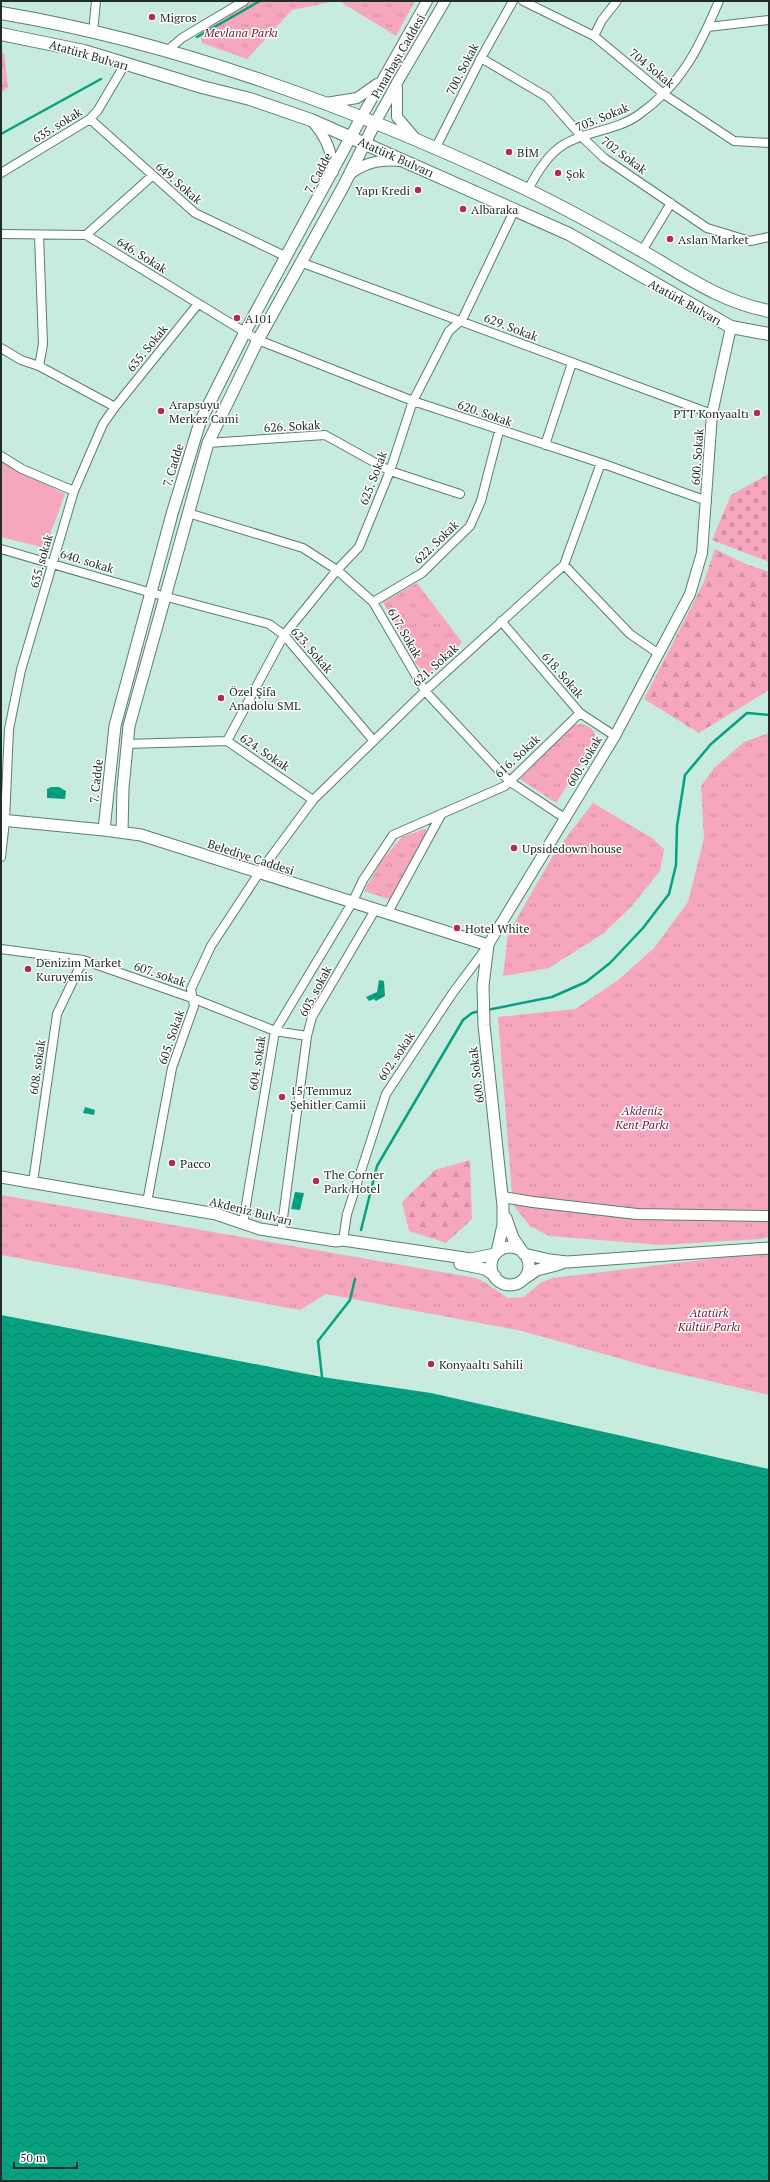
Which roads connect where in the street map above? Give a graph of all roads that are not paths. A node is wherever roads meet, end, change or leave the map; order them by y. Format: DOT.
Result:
graph roads {
  1 [pos="96,1"];
  2 [pos="244,1"];
  3 [pos="427,1"];
  4 [pos="445,1"];
  5 [pos="513,1"];
  6 [pos="523,1"];
  7 [pos="617,1"];
  8 [pos="719,1"];
  9 [pos="1,13"];
  10 [pos="769,20"];
  11 [pos="708,27"];
  12 [pos="93,32"];
  13 [pos="1,34"];
  14 [pos="594,36"];
  15 [pos="168,50"];
  16 [pos="481,58"];
  17 [pos="125,64"];
  18 [pos="382,80"];
  19 [pos="398,81"];
  20 [pos="665,95"];
  21 [pos="322,103"];
  22 [pos="361,118"];
  23 [pos="90,119"];
  24 [pos="311,120"];
  25 [pos="375,124"];
  26 [pos="351,137"];
  27 [pos="583,138"];
  28 [pos="420,143"];
  29 [pos="769,143"];
  30 [pos="365,144"];
  31 [pos="436,150"];
  32 [pos="404,161"];
  33 [pos="1,173"];
  34 [pos="333,173"];
  35 [pos="349,175"];
  36 [pos="152,176"];
  37 [pos="528,190"];
  38 [pos="671,203"];
  39 [pos="515,209"];
  40 [pos="1,234"];
  41 [pos="39,235"];
  42 [pos="86,235"];
  43 [pos="769,237"];
  44 [pos="642,251"];
  45 [pos="287,256"];
  46 [pos="300,262"];
  47 [pos="198,304"];
  48 [pos="769,311"];
  49 [pos="462,320"];
  50 [pos="731,327"];
  51 [pos="245,332"];
  52 [pos="769,334"];
  53 [pos="258,340"];
  54 [pos="1,348"];
  55 [pos="572,363"];
  56 [pos="39,366"];
  57 [pos="413,401"];
  58 [pos="115,407"];
  59 [pos="712,414"];
  60 [pos="499,431"];
  61 [pos="208,443"];
  62 [pos="545,445"];
  63 [pos="1,456"];
  64 [pos="601,463"];
  65 [pos="390,471"];
  66 [pos="74,491"];
  67 [pos="460,494"];
  68 [pos="707,501"];
  69 [pos="188,513"];
  70 [pos="1,548"];
  71 [pos="53,563"];
  72 [pos="564,566"];
  73 [pos="337,570"];
  74 [pos="152,593"];
  75 [pos="165,596"];
  76 [pos="373,602"];
  77 [pos="501,621"];
  78 [pos="284,635"];
  79 [pos="659,654"];
  80 [pos="425,691"];
  81 [pos="580,712"];
  82 [pos="5,728"];
  83 [pos="614,736"];
  84 [pos="373,740"];
  85 [pos="227,741"];
  86 [pos="126,744"];
  87 [pos="510,781"];
  88 [pos="313,800"];
  89 [pos="441,815"];
  90 [pos="566,819"];
  91 [pos="3,820"];
  92 [pos="104,830"];
  93 [pos="122,832"];
  94 [pos="1,857"];
  95 [pos="260,873"];
  96 [pos="352,903"];
  97 [pos="375,910"];
  98 [pos="387,914"];
  99 [pos="488,946"];
  100 [pos="1,949"];
  101 [pos="83,960"];
  102 [pos="192,998"];
  103 [pos="275,1031"];
  104 [pos="307,1036"];
  105 [pos="1,1177"];
  106 [pos="33,1182"];
  107 [pos="503,1201"];
  108 [pos="147,1202"];
  109 [pos="769,1216"];
  110 [pos="243,1224"];
  111 [pos="281,1234"];
  112 [pos="340,1241"];
  113 [pos="769,1248"];
  114 [pos="523,1252"];
  115 [pos="496,1253"];
  116 [pos="567,1262"];
  117 [pos="495,1276"];
  118 [pos="524,1278"];
  1 -- 12 [label="street"];
  2 -- 15 [label="street"];
  3 -- 18 [label="street, Pınarbaşı Caddesi"];
  4 -- 19 [label="street, Pınarbaşı Caddesi"];
  5 -- 16 [label="street, 700. Sokak"];
  6 -- 14 [label="street, 704 Sokak"];
  7 -- 14 [label="street"];
  8 -- 11 [label="street, 703. Sokak"];
  9 -- 12 [label="main road, Atatürk Bulvarı"];
  10 -- 11 [label="street"];
  11 -- 20 [label="street, 703. Sokak"];
  12 -- 15 [label="main road, Atatürk Bulvarı"];
  13 -- 17 [label="main road, Atatürk Bulvarı"];
  14 -- 20 [label="street, 704 Sokak"];
  15 -- 21 [label="main road, Atatürk Bulvarı"];
  16 -- 27 [label="street, 702 Sokak"];
  16 -- 31 [label="street, 700. Sokak"];
  17 -- 23 [label="street, 635. sokak"];
  17 -- 24 [label="main road, Atatürk Bulvarı"];
  18 -- 21 [label="street"];
  18 -- 22 [label="street, Pınarbaşı Caddesi"];
  19 -- 25 [label="street, Pınarbaşı Caddesi"];
  19 -- 28 [label="street"];
  20 -- 27 [label="street, 703. Sokak"];
  20 -- 29 [label="street, 704 Sokak"];
  21 -- 22 [label="main road, Atatürk Bulvarı"];
  22 -- 25 [label="main road, Atatürk Bulvarı"];
  22 -- 26 [label="main road, 7. Cadde"];
  23 -- 33 [label="street, 635. sokak"];
  23 -- 36 [label="street, 649. Sokak"];
  24 -- 26 [label="main road, Atatürk Bulvarı"];
  24 -- 34 [label="street"];
  25 -- 28 [label="main road, Atatürk Bulvarı"];
  25 -- 30 [label="main road"];
  26 -- 30 [label="main road, Atatürk Bulvarı"];
  26 -- 34 [label="main road, 7. Cadde"];
  27 -- 37 [label="street, 703. Sokak"];
  27 -- 38 [label="street, 702 Sokak"];
  28 -- 31 [label="main road, Atatürk Bulvarı"];
  30 -- 32 [label="main road, Atatürk Bulvarı"];
  30 -- 35 [label="main road"];
  31 -- 37 [label="main road, Atatürk Bulvarı"];
  32 -- 35 [label="street"];
  32 -- 39 [label="main road, Atatürk Bulvarı"];
  34 -- 45 [label="main road, 7. Cadde"];
  35 -- 46 [label="main road"];
  36 -- 42 [label="street"];
  36 -- 45 [label="street, 649. Sokak"];
  37 -- 44 [label="main road, Atatürk Bulvarı"];
  38 -- 43 [label="street, 702 Sokak"];
  38 -- 44 [label="street"];
  39 -- 49 [label="street, 625. Sokak"];
  39 -- 50 [label="main road, Atatürk Bulvarı"];
  40 -- 41 [label="street"];
  41 -- 42 [label="street"];
  41 -- 56 [label="street"];
  42 -- 47 [label="street, 646. Sokak"];
  44 -- 48 [label="main road, Atatürk Bulvarı"];
  45 -- 51 [label="main road, 7. Cadde"];
  46 -- 49 [label="street, 629. Sokak"];
  46 -- 53 [label="main road"];
  47 -- 51 [label="street, 646. Sokak"];
  47 -- 58 [label="street, 635. Sokak"];
  49 -- 55 [label="street, 629. Sokak"];
  49 -- 57 [label="street, 625. Sokak"];
  50 -- 52 [label="main road, Atatürk Bulvarı"];
  50 -- 59 [label="street, 600. Sokak"];
  51 -- 53 [label="street, 646. Sokak"];
  51 -- 74 [label="main road, 7. Cadde"];
  53 -- 57 [label="street, 620. Sokak"];
  53 -- 61 [label="main road"];
  54 -- 56 [label="street"];
  55 -- 59 [label="street, 629. Sokak"];
  55 -- 62 [label="street"];
  56 -- 58 [label="street"];
  57 -- 60 [label="street, 620. Sokak"];
  57 -- 65 [label="street, 625. Sokak"];
  58 -- 66 [label="street, 635. sokak"];
  59 -- 68 [label="street, 600. Sokak"];
  60 -- 62 [label="street, 620. Sokak"];
  60 -- 76 [label="street, 622. Sokak"];
  61 -- 65 [label="street, 626. Sokak"];
  61 -- 69 [label="main road"];
  62 -- 64 [label="street, 620. Sokak"];
  63 -- 66 [label="street"];
  64 -- 68 [label="street, 620. Sokak"];
  64 -- 72 [label="street, 621. Sokak"];
  65 -- 67 [label="street, 626. Sokak"];
  65 -- 73 [label="street, 625. Sokak"];
  66 -- 71 [label="street, 635. sokak"];
  68 -- 79 [label="street, 600. Sokak"];
  69 -- 73 [label="street, 617. Sokak"];
  69 -- 75 [label="main road"];
  70 -- 71 [label="street, 640. sokak"];
  71 -- 74 [label="street, 640. sokak"];
  71 -- 82 [label="street, 635. sokak"];
  72 -- 77 [label="street, 621. Sokak"];
  72 -- 79 [label="street"];
  73 -- 76 [label="street, 617. Sokak"];
  73 -- 78 [label="street, 625. Sokak"];
  74 -- 75 [label="street, 640. sokak"];
  74 -- 92 [label="main road, 7. Cadde"];
  75 -- 78 [label="street, 623. Sokak"];
  75 -- 86 [label="main road"];
  76 -- 80 [label="street, 617. Sokak"];
  77 -- 80 [label="street, 621. Sokak"];
  77 -- 81 [label="street, 618. Sokak"];
  78 -- 84 [label="street, 623. Sokak"];
  78 -- 85 [label="street, 625. Sokak"];
  79 -- 83 [label="street, 600. Sokak"];
  80 -- 84 [label="street, 621. Sokak"];
  80 -- 87 [label="street, 617. Sokak"];
  81 -- 83 [label="street, 618. Sokak"];
  81 -- 87 [label="street, 616. Sokak"];
  82 -- 91 [label="street, 635. sokak"];
  83 -- 90 [label="street, 600. Sokak"];
  84 -- 88 [label="street, 621. Sokak"];
  85 -- 86 [label="street, 624. Sokak"];
  85 -- 88 [label="street, 624. Sokak"];
  86 -- 93 [label="main road"];
  87 -- 89 [label="street, 616. Sokak"];
  87 -- 90 [label="street, 617. Sokak"];
  88 -- 95 [label="street, 621. Sokak"];
  89 -- 96 [label="street, 616. Sokak"];
  89 -- 98 [label="street"];
  90 -- 99 [label="street, 600. Sokak"];
  91 -- 92 [label="main road, Belediye Caddesi"];
  91 -- 94 [label="street, 635. sokak"];
  92 -- 93 [label="main road, Belediye Caddesi"];
  93 -- 95 [label="main road, Belediye Caddesi"];
  95 -- 96 [label="main road, Belediye Caddesi"];
  95 -- 102 [label="street, 605. Sokak"];
  96 -- 97 [label="main road, Belediye Caddesi"];
  96 -- 103 [label="street, 604. sokak"];
  97 -- 98 [label="main road, Belediye Caddesi"];
  97 -- 104 [label="street, 603. sokak"];
  98 -- 99 [label="main road, Belediye Caddesi"];
  99 -- 107 [label="main road, 600. Sokak"];
  99 -- 112 [label="street, 602. sokak"];
  100 -- 101 [label="street, 607. sokak"];
  101 -- 102 [label="street, 607. sokak"];
  101 -- 106 [label="street, 608. sokak"];
  102 -- 103 [label="street, 607. sokak"];
  102 -- 108 [label="street, 605. Sokak"];
  103 -- 104 [label="street, 607. sokak"];
  103 -- 110 [label="street, 604. sokak"];
  104 -- 111 [label="street, 603. sokak"];
  105 -- 106 [label="main road, Akdeniz Bulvarı"];
  106 -- 108 [label="main road, Akdeniz Bulvarı"];
  107 -- 109 [label="street"];
  107 -- 114 [label="main road"];
  107 -- 115 [label="main road"];
  108 -- 110 [label="main road, Akdeniz Bulvarı"];
  110 -- 111 [label="main road, Akdeniz Bulvarı"];
  111 -- 112 [label="main road, Akdeniz Bulvarı"];
  112 -- 115 [label="main road, Akdeniz Bulvarı"];
  112 -- 117 [label="main road"];
  113 -- 116 [label="main road"];
  114 -- 115 [label="main road"];
  114 -- 116 [label="main road"];
  114 -- 118 [label="main road"];
  115 -- 117 [label="main road"];
  116 -- 118 [label="main road"];
  117 -- 118 [label="main road"];
}
